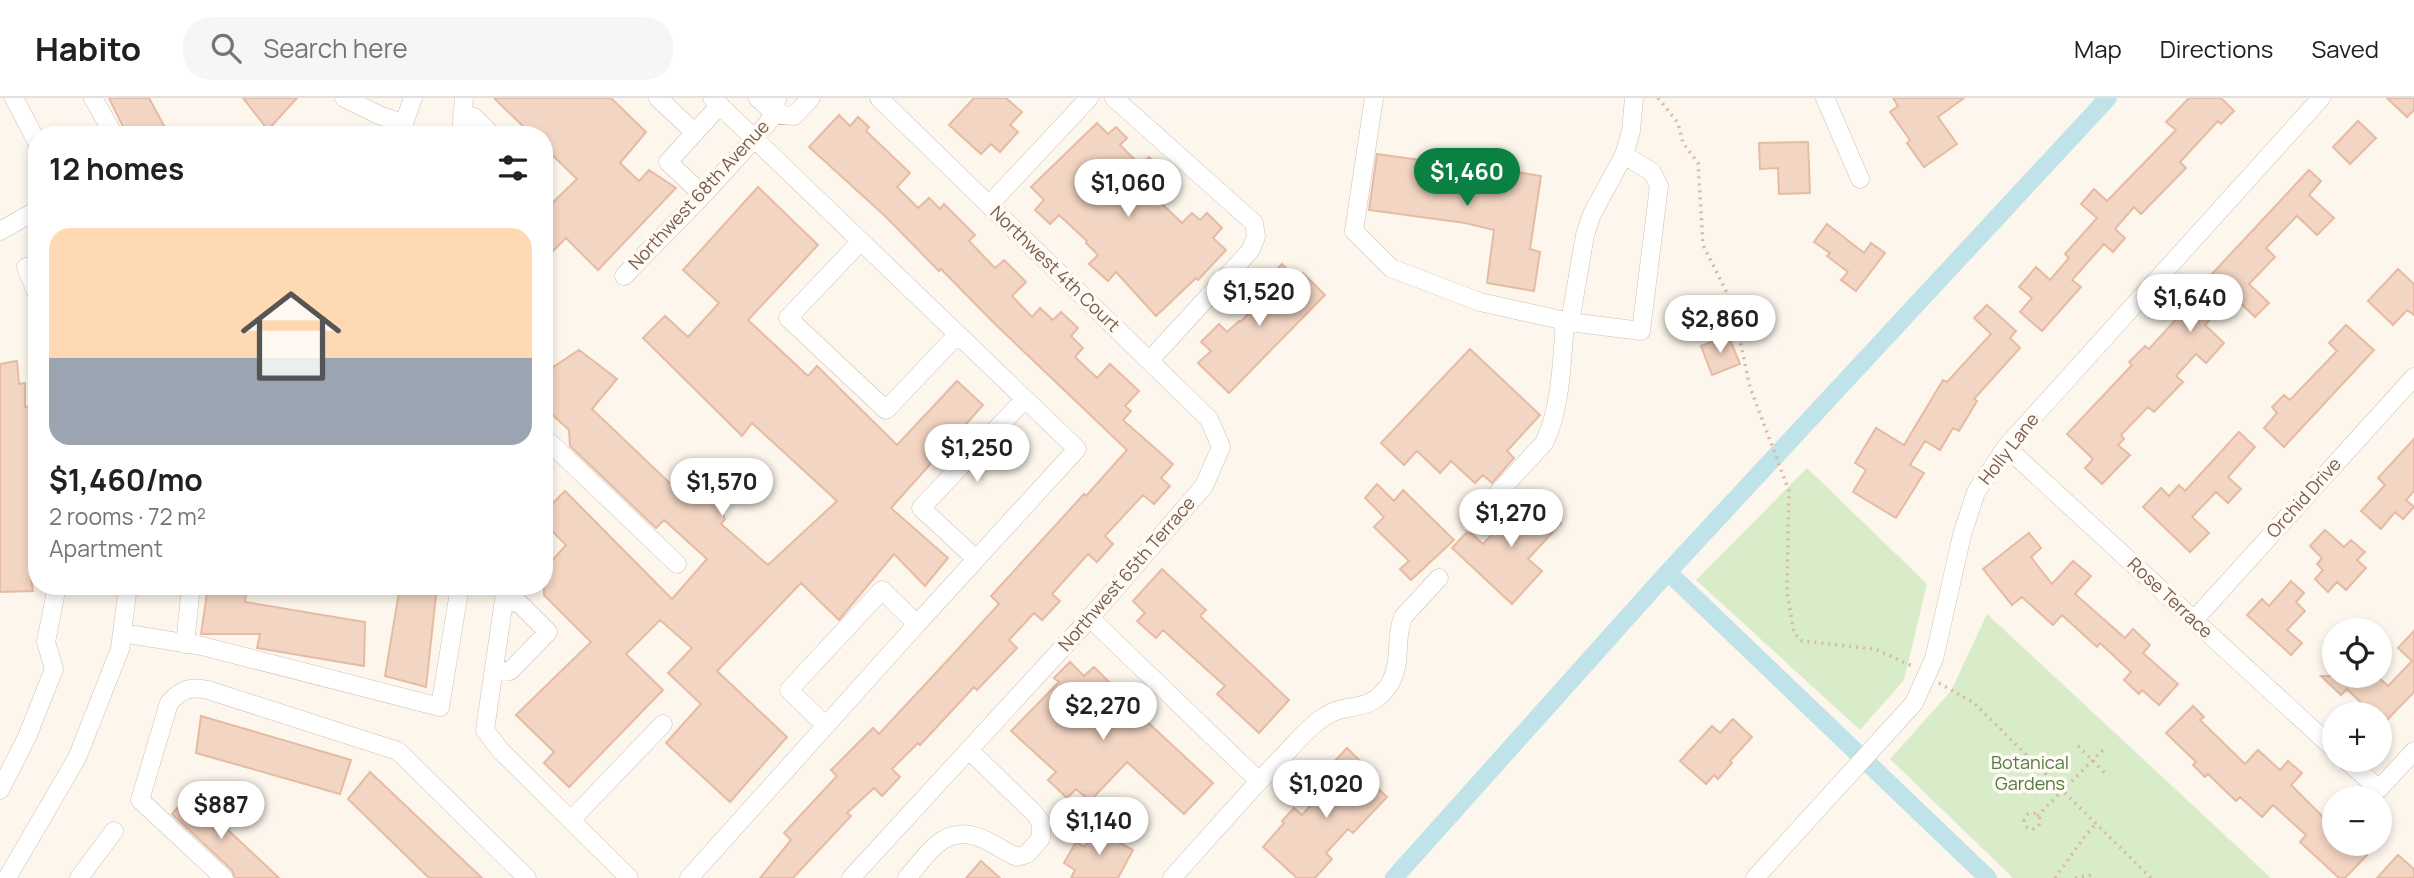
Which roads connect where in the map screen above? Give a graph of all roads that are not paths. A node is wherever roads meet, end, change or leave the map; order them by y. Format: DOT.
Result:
graph roads {
  1 [pos="14,98"];
  2 [pos="93,98"];
  3 [pos="344,98"];
  4 [pos="414,98"];
  5 [pos="658,98"];
  6 [pos="758,98"];
  7 [pos="811,98"];
  8 [pos="879,98"];
  9 [pos="1088,98"];
  10 [pos="1114,98"];
  11 [pos="1374,98"];
  12 [pos="1634,98"];
  13 [pos="1825,98"];
  14 [pos="2321,98"];
  15 [pos="716,102"];
  16 [pos="463,106"];
  17 [pos="776,106"];
  18 [pos="29,126"];
  19 [pos="109,126"];
  20 [pos="399,126"];
  21 [pos="406,126"];
  22 [pos="462,126"];
  23 [pos="483,126"];
  24 [pos="695,133"];
  25 [pos="755,138"];
  26 [pos="1624,155"];
  27 [pos="1860,179"];
  28 [pos="703,195"];
  29 [pos="989,205"];
  30 [pos="28,215"];
  31 [pos="0,231"];
  32 [pos="861,241"];
  33 [pos="26,267"];
  34 [pos="28,272"];
  35 [pos="624,276"];
  36 [pos="1568,322"];
  37 [pos="958,334"];
  38 [pos="1150,360"];
  39 [pos="2414,377"];
  40 [pos="1024,398"];
  41 [pos="553,446"];
  42 [pos="1221,447"];
  43 [pos="2006,447"];
  44 [pos="1470,523"];
  45 [pos="976,559"];
  46 [pos="677,564"];
  47 [pos="1439,578"];
  48 [pos="55,595"];
  49 [pos="127,595"];
  50 [pos="190,595"];
  51 [pos="459,595"];
  52 [pos="505,595"];
  53 [pos="507,595"];
  54 [pos="1090,618"];
  55 [pos="2194,620"];
  56 [pos="917,624"];
  57 [pos="122,633"];
  58 [pos="185,644"];
  59 [pos="494,669"];
  60 [pos="663,724"];
  61 [pos="825,725"];
  62 [pos="2322,738"];
  63 [pos="969,750"];
  64 [pos="2414,751"];
  65 [pos="2360,772"];
  66 [pos="1259,781"];
  67 [pos="0,790"];
  68 [pos="571,820"];
  69 [pos="114,831"];
  70 [pos="7,878"];
  71 [pos="79,878"];
  72 [pos="224,878"];
  73 [pos="527,878"];
  74 [pos="629,878"];
  75 [pos="689,878"];
  76 [pos="851,878"];
  77 [pos="907,878"];
  78 [pos="1172,878"];
  79 [pos="1755,878"];
  1 -- 18 [label="street"];
  2 -- 19 [label="street"];
  3 -- 20 [label="street"];
  4 -- 21 [label="street"];
  5 -- 24 [label="street"];
  6 -- 17 [label="street"];
  7 -- 17 [label="street, Northwest 68th Avenue"];
  8 -- 29 [label="street, Northwest 4th Court"];
  9 -- 29 [label="street"];
  10 -- 38 [label="street"];
  11 -- 36 [label="street"];
  12 -- 26 [label="street"];
  13 -- 27 [label="street"];
  14 -- 43 [label="street, Holly Lane"];
  15 -- 24 [label="street"];
  15 -- 25 [label="street"];
  16 -- 22 [label="street"];
  16 -- 23 [label="street"];
  17 -- 25 [label="street, Northwest 68th Avenue"];
  24 -- 28 [label="street"];
  25 -- 28 [label="street, Northwest 68th Avenue"];
  25 -- 32 [label="street"];
  26 -- 36 [label="street"];
  26 -- 36 [label="street"];
  28 -- 35 [label="street, Northwest 68th Avenue"];
  29 -- 38 [label="street, Northwest 4th Court"];
  30 -- 31 [label="street"];
  32 -- 37 [label="street"];
  32 -- 37 [label="street"];
  33 -- 34 [label="street"];
  36 -- 44 [label="street"];
  37 -- 40 [label="street"];
  38 -- 42 [label="street, Northwest 4th Court"];
  39 -- 55 [label="street, Orchid Drive"];
  40 -- 45 [label="street"];
  40 -- 45 [label="street"];
  41 -- 46 [label="street"];
  42 -- 54 [label="street, Northwest 65th Terrace"];
  43 -- 55 [label="street, Rose Terrace"];
  43 -- 79 [label="street, Holly Lane"];
  45 -- 56 [label="street"];
  47 -- 66 [label="street"];
  48 -- 67 [label="street"];
  49 -- 57 [label="street"];
  50 -- 58 [label="street"];
  51 -- 58 [label="street"];
  52 -- 59 [label="street"];
  53 -- 59 [label="street"];
  54 -- 63 [label="street, Northwest 65th Terrace"];
  54 -- 66 [label="street"];
  55 -- 62 [label="street, Rose Terrace"];
  56 -- 61 [label="street"];
  56 -- 61 [label="street"];
  57 -- 58 [label="street"];
  57 -- 70 [label="street"];
  59 -- 68 [label="street"];
  60 -- 68 [label="street"];
  61 -- 75 [label="street"];
  63 -- 76 [label="street, Northwest 65th Terrace"];
  63 -- 77 [label="street"];
  64 -- 65 [label="street"];
  66 -- 78 [label="street"];
  68 -- 74 [label="street"];
  69 -- 71 [label="street"];
  72 -- 73 [label="street"];
}
